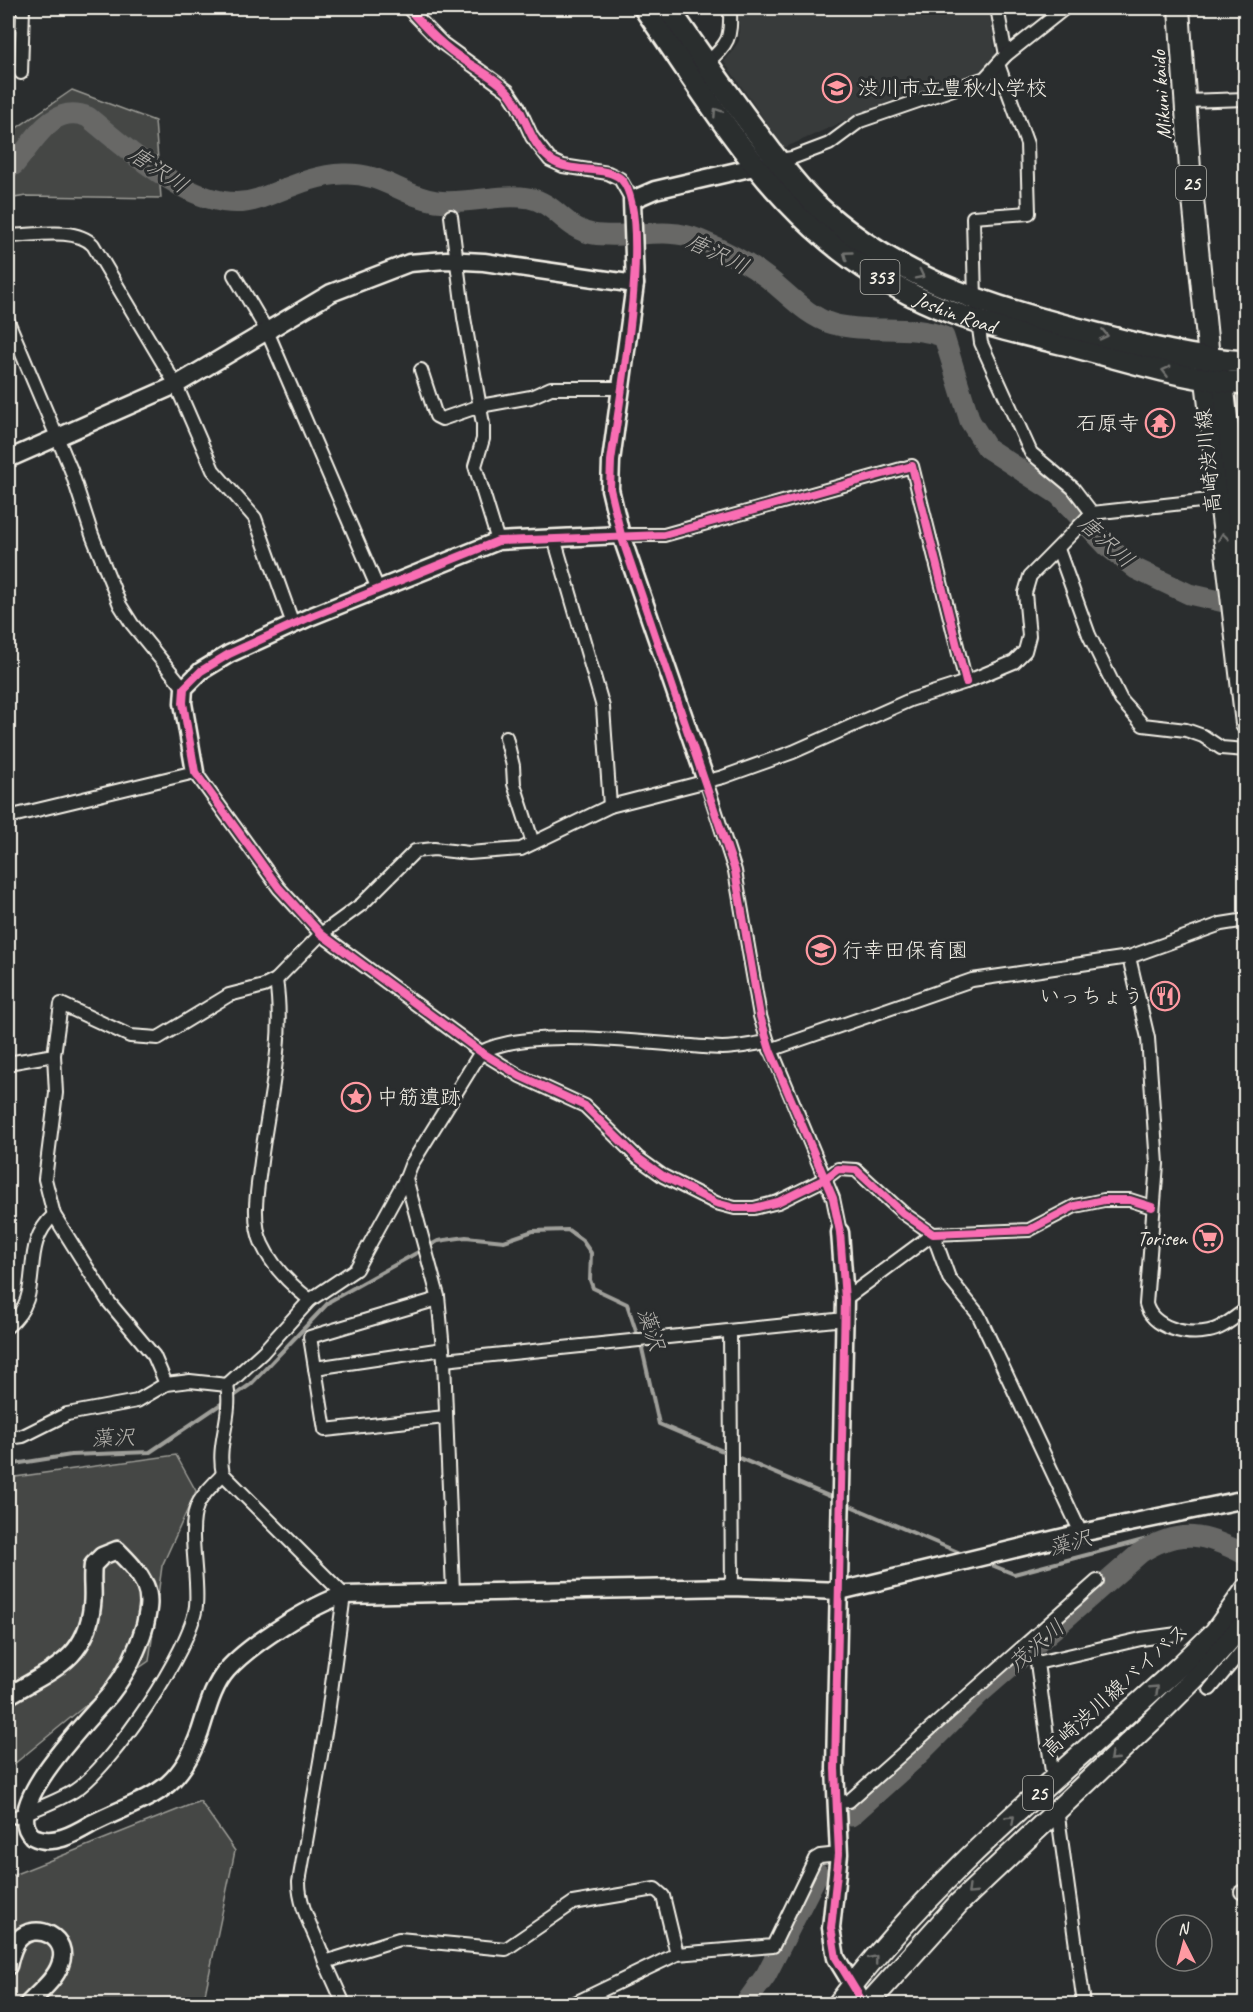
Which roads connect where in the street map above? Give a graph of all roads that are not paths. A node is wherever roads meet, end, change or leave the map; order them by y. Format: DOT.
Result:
graph roads {
  1 [pos="23,8"];
  2 [pos="408,8"];
  3 [pos="645,8"];
  4 [pos="668,8"];
  5 [pos="730,8"];
  6 [pos="997,8"];
  7 [pos="1065,8"];
  8 [pos="1179,8"];
  9 [pos="1049,13"];
  10 [pos="1002,60"];
  11 [pos="706,64"];
  12 [pos="21,73"];
  13 [pos="1245,99"];
  14 [pos="1186,101"];
  15 [pos="777,160"];
  16 [pos="754,167"];
  17 [pos="632,200"];
  18 [pos="451,216"];
  19 [pos="8,237"];
  20 [pos="458,261"];
  21 [pos="234,275"];
  22 [pos="635,284"];
  23 [pos="975,300"];
  24 [pos="8,321"];
  25 [pos="979,322"];
  26 [pos="267,331"];
  27 [pos="1209,358"];
  28 [pos="1245,362"];
  29 [pos="421,370"];
  30 [pos="1214,381"];
  31 [pos="1245,383"];
  32 [pos="176,385"];
  33 [pos="622,388"];
  34 [pos="480,406"];
  35 [pos="57,438"];
  36 [pos="8,459"];
  37 [pos="1219,499"];
  38 [pos="1092,513"];
  39 [pos="621,535"];
  40 [pos="554,538"];
  41 [pos="498,541"];
  42 [pos="1058,549"];
  43 [pos="1241,579"];
  44 [pos="378,589"];
  45 [pos="293,624"];
  46 [pos="966,682"];
  47 [pos="184,688"];
  48 [pos="1245,724"];
  49 [pos="506,737"];
  50 [pos="1245,750"];
  51 [pos="195,772"];
  52 [pos="706,781"];
  53 [pos="610,806"];
  54 [pos="8,817"];
  55 [pos="533,843"];
  56 [pos="1245,920"];
  57 [pos="321,934"];
  58 [pos="1129,957"];
  59 [pos="276,980"];
  60 [pos="769,1046"];
  61 [pos="481,1052"];
  62 [pos="54,1055"];
  63 [pos="8,1063"];
  64 [pos="406,1178"];
  65 [pos="825,1179"];
  66 [pos="1152,1207"];
  67 [pos="54,1215"];
  68 [pos="840,1232"];
  69 [pos="933,1234"];
  70 [pos="438,1299"];
  71 [pos="845,1299"];
  72 [pos="310,1300"];
  73 [pos="1245,1310"];
  74 [pos="845,1319"];
  75 [pos="8,1326"];
  76 [pos="730,1332"];
  77 [pos="443,1355"];
  78 [pos="315,1368"];
  79 [pos="166,1384"];
  80 [pos="227,1385"];
  81 [pos="446,1418"];
  82 [pos="8,1438"];
  83 [pos="223,1474"];
  84 [pos="1245,1498"];
  85 [pos="1081,1533"];
  86 [pos="1096,1581"];
  87 [pos="732,1587"];
  88 [pos="1245,1589"];
  89 [pos="840,1591"];
  90 [pos="453,1592"];
  91 [pos="344,1595"];
  92 [pos="1245,1621"];
  93 [pos="1177,1634"];
  94 [pos="1245,1646"];
  95 [pos="1210,1689"];
  96 [pos="8,1696"];
  97 [pos="1053,1779"];
  98 [pos="836,1802"];
  99 [pos="1057,1809"];
  100 [pos="16,1817"];
  101 [pos="839,1854"];
  102 [pos="677,1954"];
  103 [pos="325,1962"];
  104 [pos="8,1966"];
  105 [pos="852,1986"];
  106 [pos="28,2004"];
  107 [pos="344,2004"];
  108 [pos="573,2004"];
  109 [pos="838,2004"];
  110 [pos="866,2004"];
  111 [pos="1084,2004"];
  1 -- 12 [label="street"];
  2 -- 17 [label="street"];
  16 -- 3 [label="highway, Joshin Road / 353, one-way"];
  4 -- 11 [label="highway, Joshin Road / 353"];
  5 -- 11 [label="street"];
  6 -- 10 [label="street"];
  7 -- 9 [label="street"];
  8 -- 14 [label="main road, Mikuni kaido / 25"];
  9 -- 10 [label="street"];
  10 -- 15 [label="street"];
  10 -- 23 [label="street"];
  11 -- 15 [label="highway, Joshin Road / 353"];
  13 -- 14 [label="street"];
  14 -- 27 [label="main road, Mikuni kaido / 25"];
  15 -- 16 [label="street"];
  15 -- 23 [label="highway, Joshin Road / 353, one-way"];
  16 -- 17 [label="street"];
  25 -- 16 [label="highway, Joshin Road / 353, one-way"];
  17 -- 22 [label="street"];
  18 -- 20 [label="street"];
  19 -- 32 [label="street"];
  20 -- 22 [label="street"];
  20 -- 26 [label="street"];
  20 -- 34 [label="street"];
  21 -- 26 [label="street"];
  22 -- 33 [label="street"];
  23 -- 25 [label="street"];
  23 -- 27 [label="highway, Joshin Road / 353, one-way"];
  24 -- 35 [label="street"];
  30 -- 25 [label="highway, Joshin Road / 353, one-way"];
  25 -- 38 [label="street"];
  26 -- 32 [label="street"];
  26 -- 44 [label="street"];
  27 -- 28 [label="highway, Joshin Road"];
  27 -- 30 [label="main road, 高崎渋川線 / 25"];
  29 -- 34 [label="street"];
  30 -- 31 [label="highway, Joshin Road"];
  30 -- 37 [label="main road, 高崎渋川線 / 25"];
  30 -- 43 [label="main road, 高崎渋川線 / 25"];
  32 -- 35 [label="street"];
  32 -- 45 [label="street"];
  33 -- 34 [label="street"];
  33 -- 39 [label="street"];
  34 -- 41 [label="street"];
  35 -- 36 [label="street"];
  35 -- 47 [label="street"];
  37 -- 38 [label="street"];
  43 -- 37 [label="main road, 高崎渋川線 / 25, one-way"];
  38 -- 42 [label="street"];
  39 -- 40 [label="street"];
  39 -- 46 [label="street"];
  39 -- 52 [label="street"];
  40 -- 41 [label="street"];
  40 -- 53 [label="street"];
  41 -- 44 [label="street"];
  42 -- 46 [label="street"];
  42 -- 50 [label="street"];
  43 -- 48 [label="main road, 25"];
  44 -- 45 [label="street"];
  45 -- 47 [label="street"];
  46 -- 52 [label="street"];
  47 -- 51 [label="street"];
  49 -- 55 [label="street"];
  51 -- 54 [label="street"];
  51 -- 57 [label="street"];
  52 -- 53 [label="street"];
  52 -- 60 [label="street"];
  53 -- 55 [label="street"];
  55 -- 57 [label="street"];
  56 -- 58 [label="street"];
  57 -- 59 [label="street"];
  57 -- 61 [label="street"];
  58 -- 60 [label="street"];
  58 -- 66 [label="street"];
  59 -- 62 [label="street"];
  59 -- 72 [label="street"];
  60 -- 61 [label="street"];
  60 -- 65 [label="street"];
  61 -- 64 [label="street"];
  61 -- 65 [label="street"];
  62 -- 63 [label="street"];
  62 -- 67 [label="street"];
  64 -- 70 [label="street"];
  64 -- 72 [label="street"];
  65 -- 68 [label="street"];
  65 -- 69 [label="street"];
  66 -- 69 [label="street"];
  66 -- 73 [label="street"];
  67 -- 75 [label="street"];
  67 -- 79 [label="street"];
  68 -- 71 [label="street"];
  69 -- 71 [label="street"];
  69 -- 85 [label="street"];
  70 -- 77 [label="street"];
  70 -- 78 [label="street"];
  71 -- 74 [label="street"];
  72 -- 80 [label="street"];
  74 -- 76 [label="street"];
  74 -- 89 [label="street"];
  76 -- 77 [label="street"];
  76 -- 87 [label="street"];
  77 -- 78 [label="street"];
  77 -- 81 [label="street"];
  78 -- 81 [label="street"];
  79 -- 80 [label="street"];
  79 -- 82 [label="street"];
  80 -- 83 [label="street"];
  81 -- 90 [label="street"];
  83 -- 91 [label="street"];
  83 -- 100 [label="street"];
  84 -- 85 [label="street"];
  85 -- 89 [label="street"];
  86 -- 98 [label="street"];
  87 -- 89 [label="street"];
  87 -- 90 [label="street"];
  97 -- 88 [label="main road, 高崎渋川線バイパス / 25, one-way"];
  89 -- 98 [label="street"];
  90 -- 91 [label="street"];
  91 -- 100 [label="street"];
  91 -- 103 [label="street"];
  92 -- 99 [label="main road, 高崎渋川線バイパス / 25, one-way"];
  93 -- 97 [label="street"];
  94 -- 95 [label="street"];
  96 -- 100 [label="street"];
  105 -- 97 [label="main road, 高崎渋川線バイパス / 25, one-way"];
  98 -- 101 [label="street"];
  99 -- 110 [label="main road, 高崎渋川線バイパス / 25, one-way"];
  99 -- 111 [label="street"];
  101 -- 102 [label="street"];
  101 -- 105 [label="street"];
  102 -- 103 [label="street"];
  102 -- 108 [label="street"];
  103 -- 107 [label="street"];
  104 -- 106 [label="street"];
  105 -- 109 [label="main road, 高崎渋川線バイパス / 25"];
  105 -- 110 [label="street"];
}
